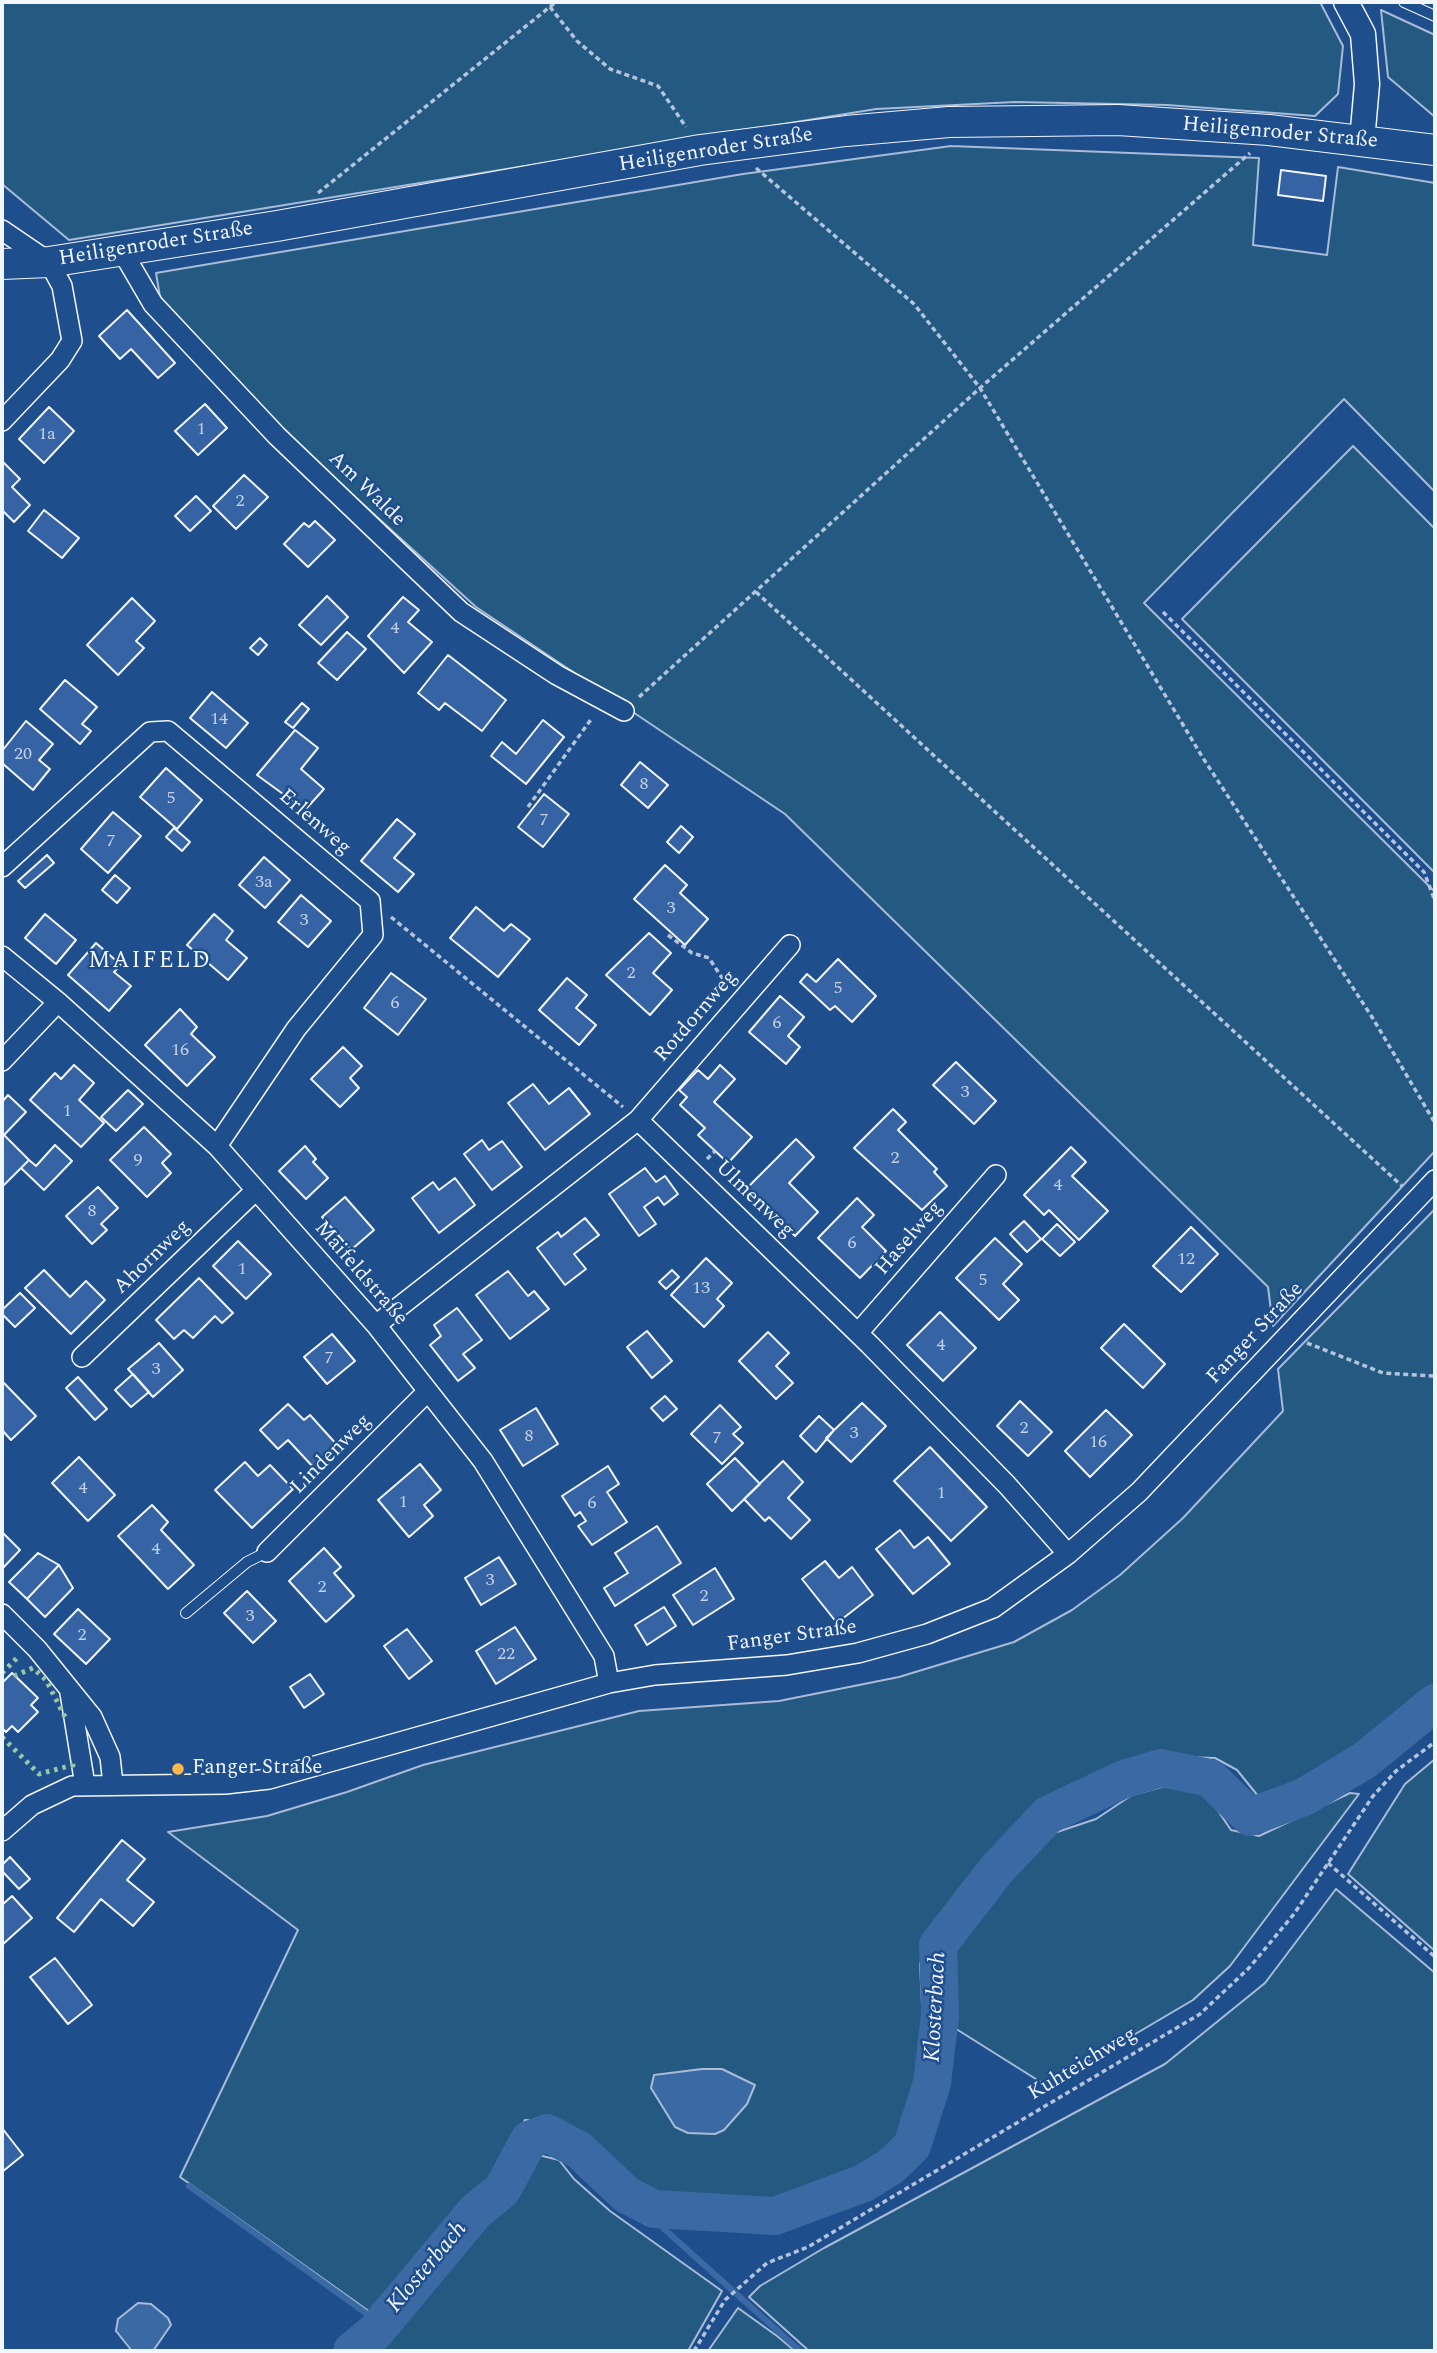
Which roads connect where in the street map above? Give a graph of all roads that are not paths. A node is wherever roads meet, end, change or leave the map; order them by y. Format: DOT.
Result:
graph roads {
  1 [pos="1346,2"];
  2 [pos="1404,2"];
  3 [pos="1435,16"];
  4 [pos="1362,141"];
  5 [pos="1435,150"];
  6 [pos="2,230"];
  7 [pos="122,251"];
  8 [pos="49,262"];
  9 [pos="2,264"];
  10 [pos="2,421"];
  11 [pos="624,711"];
  12 [pos="2,867"];
  13 [pos="790,944"];
  14 [pos="2,956"];
  15 [pos="58,1002"];
  16 [pos="2,1061"];
  17 [pos="638,1120"];
  18 [pos="217,1146"];
  19 [pos="996,1175"];
  20 [pos="1435,1180"];
  21 [pos="256,1191"];
  22 [pos="376,1325"];
  23 [pos="858,1333"];
  24 [pos="82,1357"];
  25 [pos="428,1391"];
  26 [pos="267,1552"];
  27 [pos="1068,1554"];
  28 [pos="186,1613"];
  29 [pos="2,1614"];
  30 [pos="609,1683"];
  31 [pos="70,1693"];
  32 [pos="113,1784"];
  33 [pos="85,1785"];
  34 [pos="2,1832"];
  1 -- 4 [label="street"];
  2 -- 3 [label="lane"];
  4 -- 5 [label="main road, Heiligenroder Straße"];
  4 -- 7 [label="main road, Heiligenroder Straße"];
  6 -- 8 [label="street"];
  7 -- 8 [label="main road, Heiligenroder Straße"];
  7 -- 11 [label="street, Am Walde"];
  8 -- 9 [label="main road, Heiligenroder Straße"];
  8 -- 10 [label="street"];
  12 -- 18 [label="street, Erlenweg"];
  13 -- 17 [label="street, Rotdornweg"];
  14 -- 15 [label="street, Maifeldstraße"];
  15 -- 16 [label="street"];
  15 -- 18 [label="street, Maifeldstraße"];
  17 -- 22 [label="street"];
  17 -- 23 [label="street, Ulmenweg"];
  18 -- 21 [label="street, Maifeldstraße"];
  19 -- 23 [label="street, Haselweg"];
  20 -- 27 [label="street, Fanger Straße"];
  21 -- 22 [label="street, Maifeldstraße"];
  21 -- 24 [label="street, Ahornweg"];
  22 -- 25 [label="street, Maifeldstraße"];
  23 -- 27 [label="street, Ulmenweg"];
  25 -- 26 [label="street, Lindenweg"];
  25 -- 30 [label="street, Maifeldstraße"];
  26 -- 28 [label="lane"];
  27 -- 30 [label="street, Fanger Straße"];
  29 -- 31 [label="street"];
  30 -- 32 [label="street, Fanger Straße"];
  31 -- 32 [label="street"];
  31 -- 33 [label="street"];
  32 -- 33 [label="street, Fanger Straße"];
  33 -- 34 [label="street, Fanger Straße"];
}
